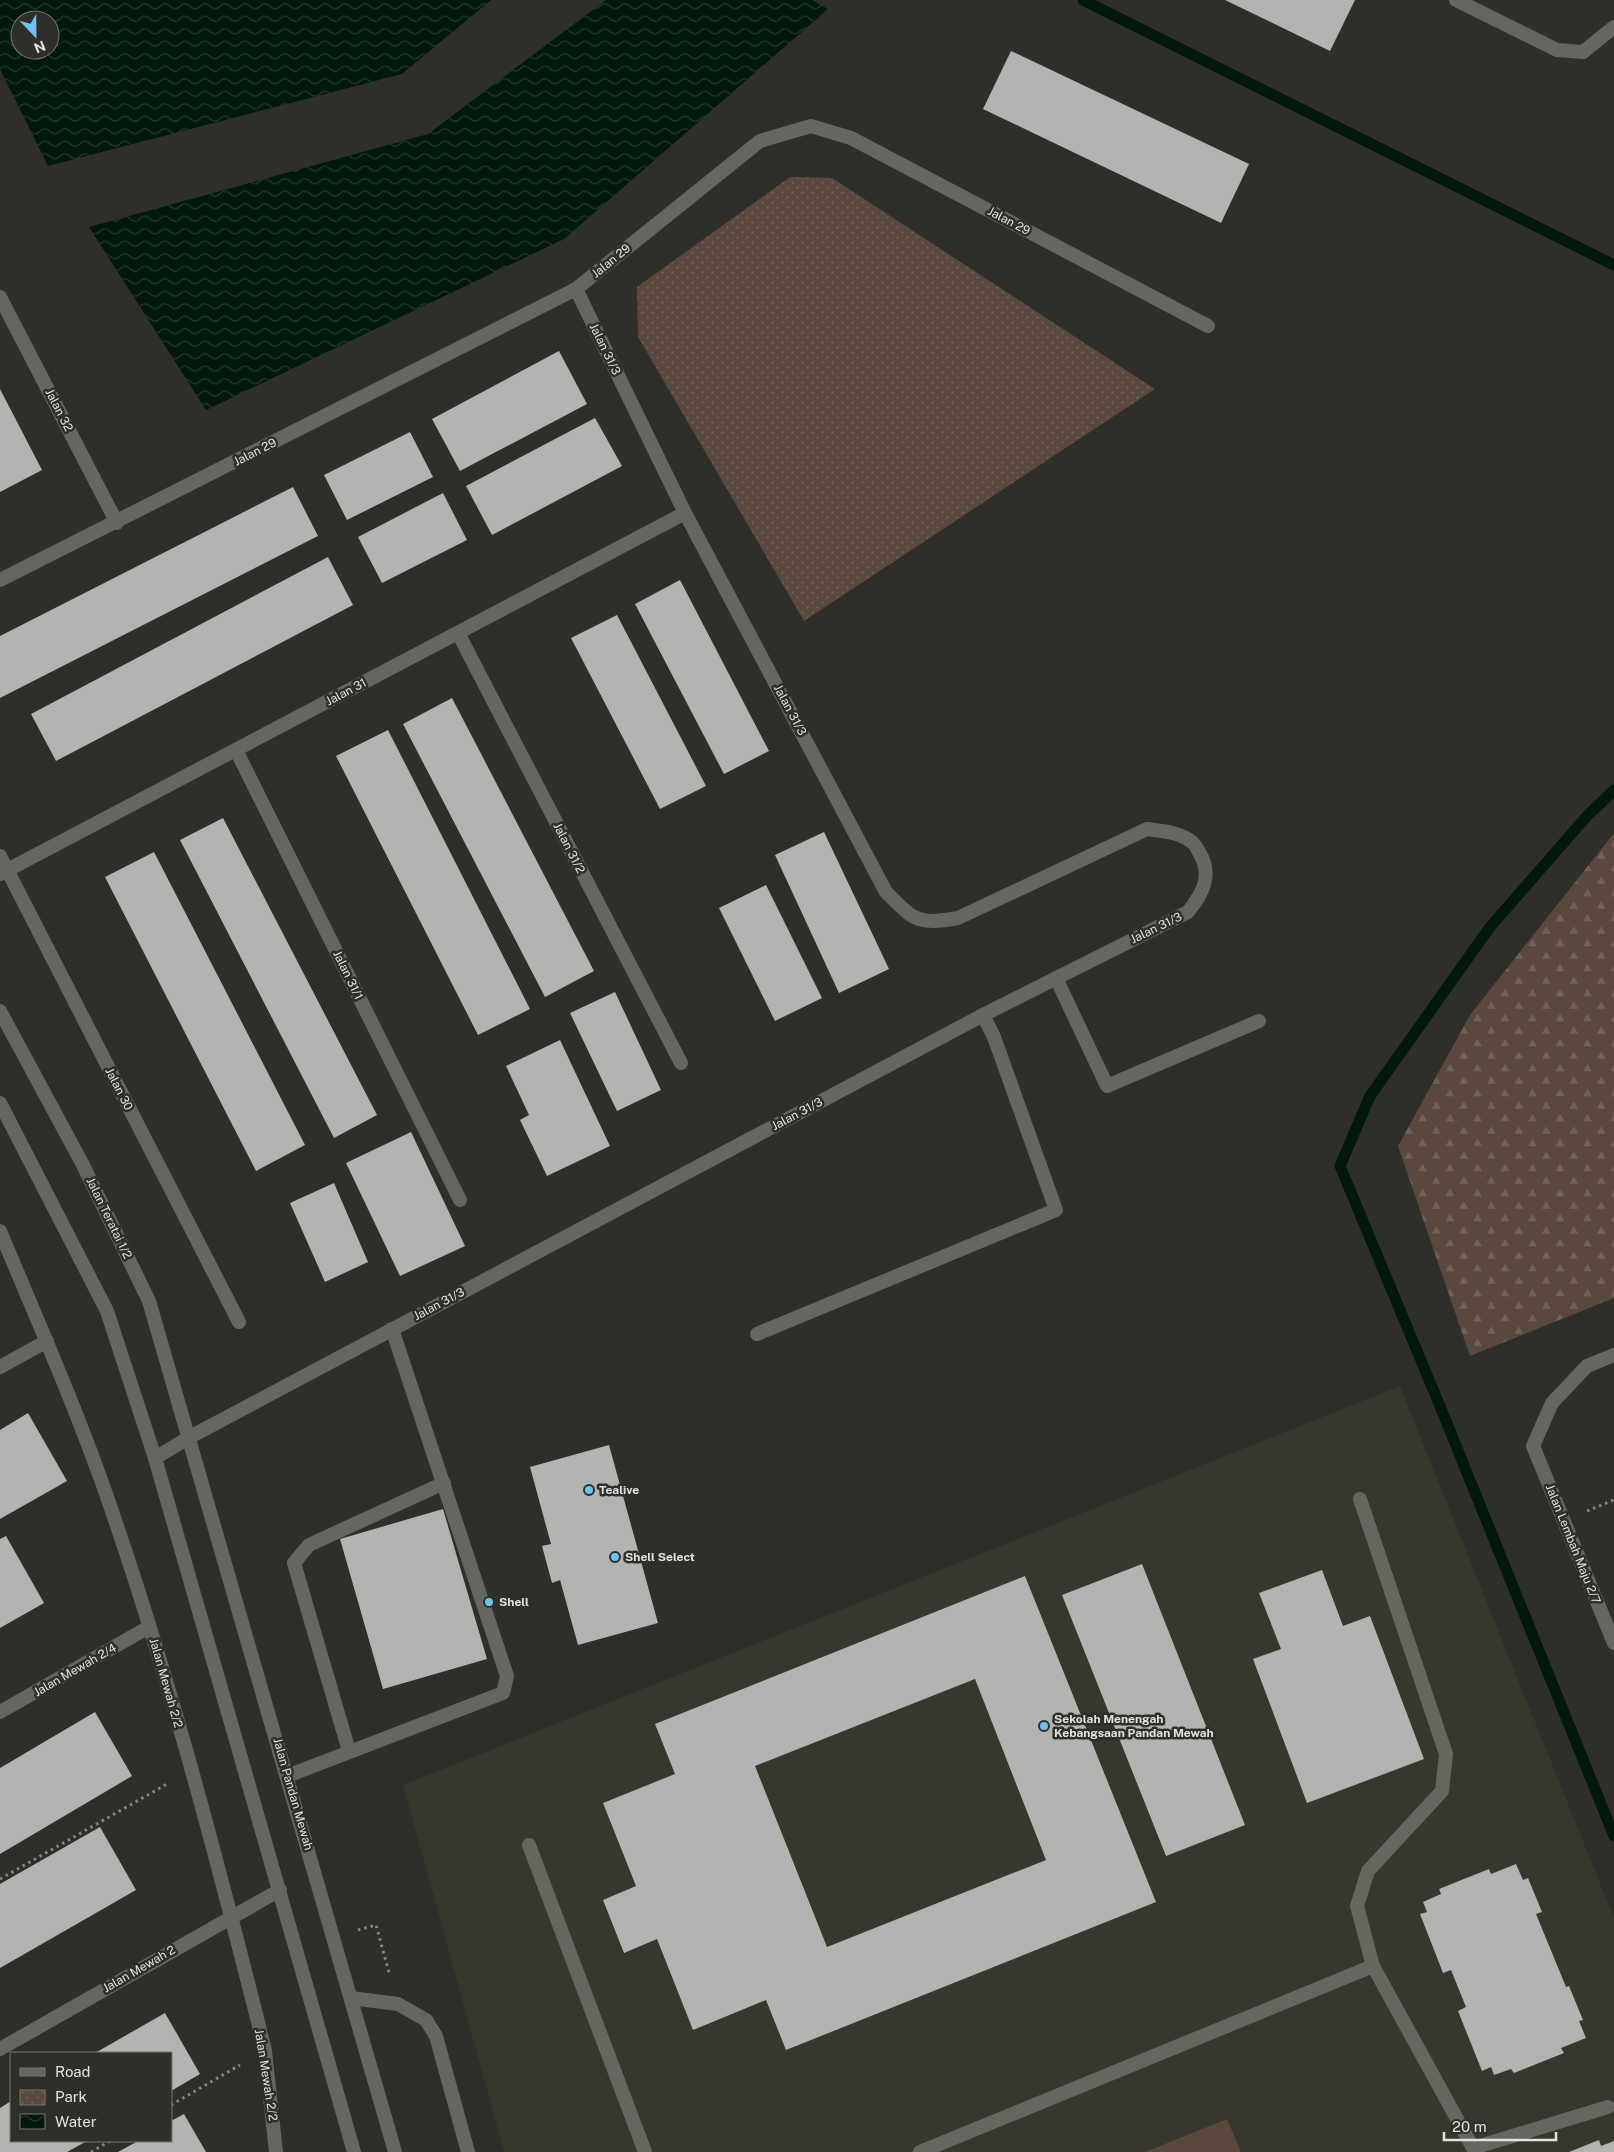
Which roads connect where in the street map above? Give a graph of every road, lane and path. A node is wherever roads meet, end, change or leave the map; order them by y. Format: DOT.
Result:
graph roads {
  1 [pos="1456,0"];
  2 [pos="1614,27"];
  3 [pos="576,289"];
  4 [pos="0,296"];
  5 [pos="1208,326"];
  6 [pos="685,513"];
  7 [pos="118,523"];
  8 [pos="0,580"];
  9 [pos="458,633"];
  10 [pos="236,750"];
  11 [pos="0,856"];
  12 [pos="3,872"];
  13 [pos="1056,978"];
  14 [pos="0,1011"];
  15 [pos="983,1015"];
  16 [pos="1259,1021"];
  17 [pos="681,1063"];
  18 [pos="0,1103"];
  19 [pos="460,1200"];
  20 [pos="0,1231"];
  21 [pos="239,1322"];
  22 [pos="392,1329"];
  23 [pos="757,1334"];
  24 [pos="46,1341"];
  25 [pos="1614,1355"];
  26 [pos="0,1367"];
  27 [pos="190,1437"];
  28 [pos="156,1458"];
  29 [pos="444,1483"];
  30 [pos="1360,1499"];
  31 [pos="150,1627"];
  32 [pos="1614,1643"];
  33 [pos="0,1712"];
  34 [pos="349,1752"];
  35 [pos="192,1770"];
  36 [pos="287,1776"];
  37 [pos="529,1845"];
  38 [pos="0,1879"];
  39 [pos="280,1890"];
  40 [pos="231,1916"];
  41 [pos="376,1925"];
  42 [pos="1373,1966"];
  43 [pos="351,1998"];
  44 [pos="398,2004"];
  45 [pos="0,2049"];
  46 [pos="265,2051"];
  47 [pos="172,2104"];
  48 [pos="1608,2107"];
  49 [pos="108,2142"];
  50 [pos="1474,2150"];
  51 [pos="91,2152"];
  52 [pos="276,2152"];
  53 [pos="354,2152"];
  54 [pos="395,2152"];
  55 [pos="468,2152"];
  56 [pos="645,2152"];
  57 [pos="920,2152"];
  1 -- 2 [label="street"];
  3 -- 5 [label="street, Jalan 29"];
  3 -- 6 [label="street, Jalan 31/3"];
  3 -- 7 [label="street, Jalan 29"];
  4 -- 7 [label="street, Jalan 32"];
  6 -- 9 [label="street, Jalan 31"];
  6 -- 13 [label="street, Jalan 31/3"];
  7 -- 8 [label="street, Jalan 29"];
  9 -- 10 [label="street, Jalan 31"];
  9 -- 17 [label="street, Jalan 31/2"];
  10 -- 12 [label="street, Jalan 31"];
  10 -- 19 [label="street, Jalan 31/1"];
  11 -- 12 [label="street, Jalan 30"];
  12 -- 21 [label="street, Jalan 30"];
  13 -- 15 [label="street, Jalan 31/3"];
  13 -- 16 [label="street"];
  14 -- 27 [label="street, Jalan Teratai 1/2"];
  15 -- 22 [label="street, Jalan 31/3"];
  15 -- 23 [label="street"];
  18 -- 28 [label="street"];
  20 -- 24 [label="street, Jalan Mewah 2/2"];
  22 -- 27 [label="street, Jalan 31/3"];
  22 -- 29 [label="street"];
  24 -- 26 [label="street"];
  24 -- 31 [label="street, Jalan Mewah 2/2"];
  25 -- 32 [label="street, Jalan Lembah Maju 2/7"];
  27 -- 28 [label="street, Jalan 31/3"];
  27 -- 36 [label="street, Jalan Pandan Mewah"];
  28 -- 39 [label="street"];
  29 -- 34 [label="street"];
  29 -- 34 [label="street"];
  30 -- 42 [label="street"];
  31 -- 33 [label="street, Jalan Mewah 2/4"];
  31 -- 35 [label="street, Jalan Mewah 2/2"];
  34 -- 36 [label="street"];
  35 -- 38 [label="path"];
  35 -- 40 [label="street, Jalan Mewah 2/2"];
  36 -- 43 [label="street, Jalan Pandan Mewah"];
  37 -- 56 [label="street"];
  39 -- 40 [label="street, Jalan Mewah 2"];
  39 -- 53 [label="street"];
  40 -- 45 [label="street, Jalan Mewah 2"];
  40 -- 46 [label="street, Jalan Mewah 2/2"];
  41 -- 44 [label="path"];
  42 -- 50 [label="street"];
  42 -- 57 [label="street"];
  43 -- 44 [label="street"];
  43 -- 54 [label="street, Jalan Pandan Mewah"];
  44 -- 55 [label="street"];
  46 -- 47 [label="path"];
  46 -- 52 [label="street, Jalan Mewah 2/2"];
  48 -- 50 [label="street"];
  49 -- 51 [label="path"];
}
